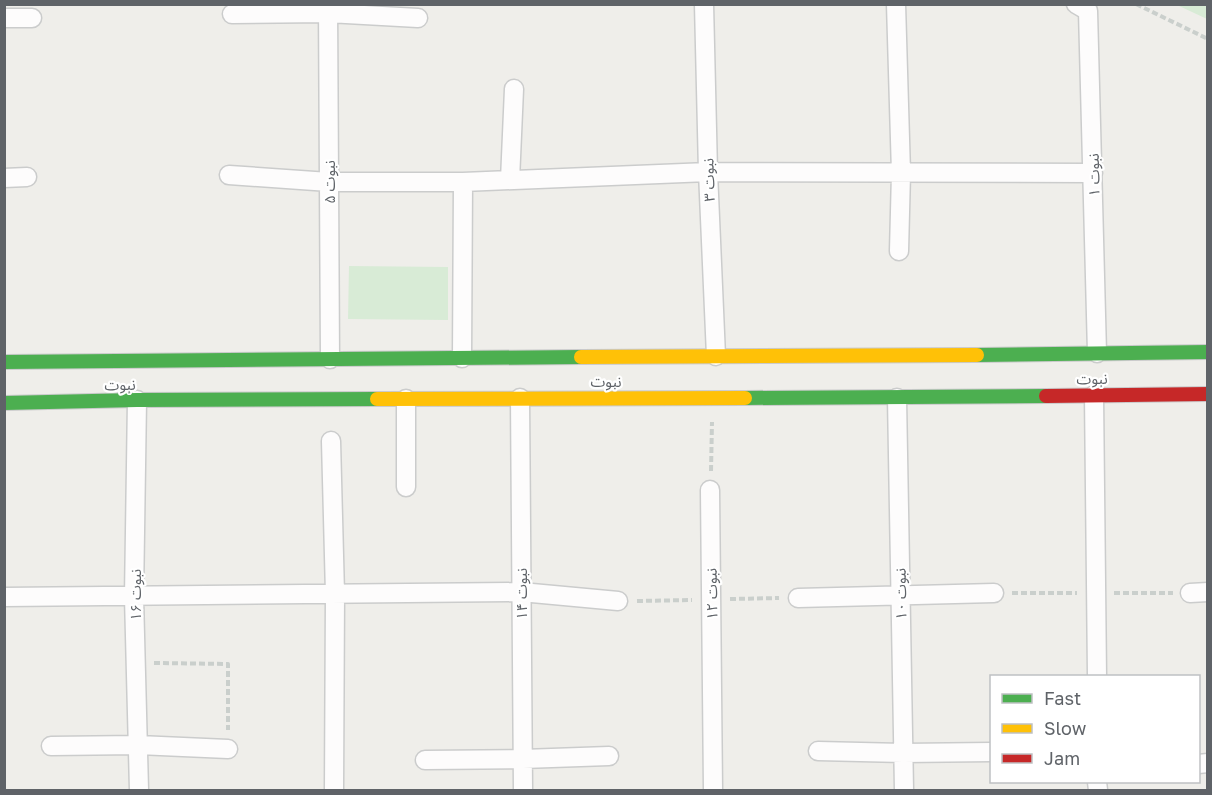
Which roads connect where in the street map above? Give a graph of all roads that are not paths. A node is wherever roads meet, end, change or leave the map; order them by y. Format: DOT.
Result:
graph roads {
  1 [pos="704,4"];
  2 [pos="896,4"];
  3 [pos="1076,4"];
  4 [pos="328,9"];
  5 [pos="232,14"];
  6 [pos="4,18"];
  7 [pos="32,18"];
  8 [pos="418,18"];
  9 [pos="514,89"];
  10 [pos="708,172"];
  11 [pos="901,173"];
  12 [pos="1093,174"];
  13 [pos="229,175"];
  14 [pos="27,177"];
  15 [pos="4,178"];
  16 [pos="510,180"];
  17 [pos="329,182"];
  18 [pos="463,182"];
  19 [pos="899,251"];
  20 [pos="1208,352"];
  21 [pos="1097,353"];
  22 [pos="716,356"];
  23 [pos="462,358"];
  24 [pos="330,359"];
  25 [pos="4,362"];
  26 [pos="897,392"];
  27 [pos="1208,394"];
  28 [pos="137,395"];
  29 [pos="1095,395"];
  30 [pos="520,398"];
  31 [pos="406,399"];
  32 [pos="4,403"];
  33 [pos="331,441"];
  34 [pos="406,487"];
  35 [pos="710,490"];
  36 [pos="521,592"];
  37 [pos="993,593"];
  38 [pos="335,594"];
  39 [pos="900,594"];
  40 [pos="4,597"];
  41 [pos="134,597"];
  42 [pos="798,598"];
  43 [pos="618,601"];
  44 [pos="1097,675"];
  45 [pos="138,745"];
  46 [pos="51,746"];
  47 [pos="228,749"];
  48 [pos="818,751"];
  49 [pos="990,752"];
  50 [pos="903,753"];
  51 [pos="609,756"];
  52 [pos="522,759"];
  53 [pos="425,760"];
  54 [pos="139,790"];
  55 [pos="334,790"];
  56 [pos="523,790"];
  57 [pos="713,790"];
  58 [pos="904,790"];
  1 -- 10 [label="street, نبوت ۳"];
  2 -- 11 [label="street"];
  3 -- 12 [label="street, نبوت ۱"];
  4 -- 5 [label="street"];
  4 -- 8 [label="street"];
  4 -- 17 [label="street, نبوت ۵"];
  6 -- 7 [label="street"];
  9 -- 16 [label="street"];
  10 -- 11 [label="street"];
  10 -- 16 [label="street"];
  10 -- 22 [label="street, نبوت ۳"];
  11 -- 12 [label="street"];
  11 -- 19 [label="street"];
  12 -- 21 [label="street, نبوت ۱"];
  13 -- 17 [label="street"];
  14 -- 15 [label="street"];
  16 -- 18 [label="street"];
  17 -- 18 [label="street"];
  17 -- 24 [label="street, نبوت ۵"];
  18 -- 23 [label="street"];
  20 -- 21 [label="main road, نبوت"];
  21 -- 22 [label="main road, نبوت"];
  22 -- 23 [label="main road, نبوت"];
  23 -- 24 [label="main road, نبوت"];
  24 -- 25 [label="main road, نبوت"];
  26 -- 29 [label="main road, نبوت"];
  26 -- 30 [label="main road, نبوت"];
  26 -- 39 [label="street, نبوت ۱۰"];
  27 -- 29 [label="main road, نبوت"];
  28 -- 31 [label="main road, نبوت"];
  28 -- 32 [label="main road, نبوت"];
  28 -- 41 [label="street, نبوت ۱۶"];
  29 -- 44 [label="street"];
  30 -- 31 [label="main road, نبوت"];
  30 -- 36 [label="street, نبوت ۱۴"];
  31 -- 34 [label="street"];
  33 -- 38 [label="street"];
  35 -- 57 [label="street, نبوت ۱۲"];
  36 -- 38 [label="street"];
  36 -- 43 [label="street"];
  36 -- 52 [label="street, نبوت ۱۴"];
  37 -- 39 [label="street"];
  38 -- 41 [label="street"];
  38 -- 55 [label="street"];
  39 -- 42 [label="street"];
  39 -- 50 [label="street, نبوت ۱۰"];
  40 -- 41 [label="street"];
  41 -- 45 [label="street, نبوت ۱۶"];
  45 -- 46 [label="street"];
  45 -- 47 [label="street"];
  45 -- 54 [label="street, نبوت ۱۶"];
  48 -- 50 [label="street"];
  49 -- 50 [label="street"];
  50 -- 58 [label="street, نبوت ۱۰"];
  51 -- 52 [label="street"];
  52 -- 53 [label="street"];
  52 -- 56 [label="street, نبوت ۱۴"];
}
